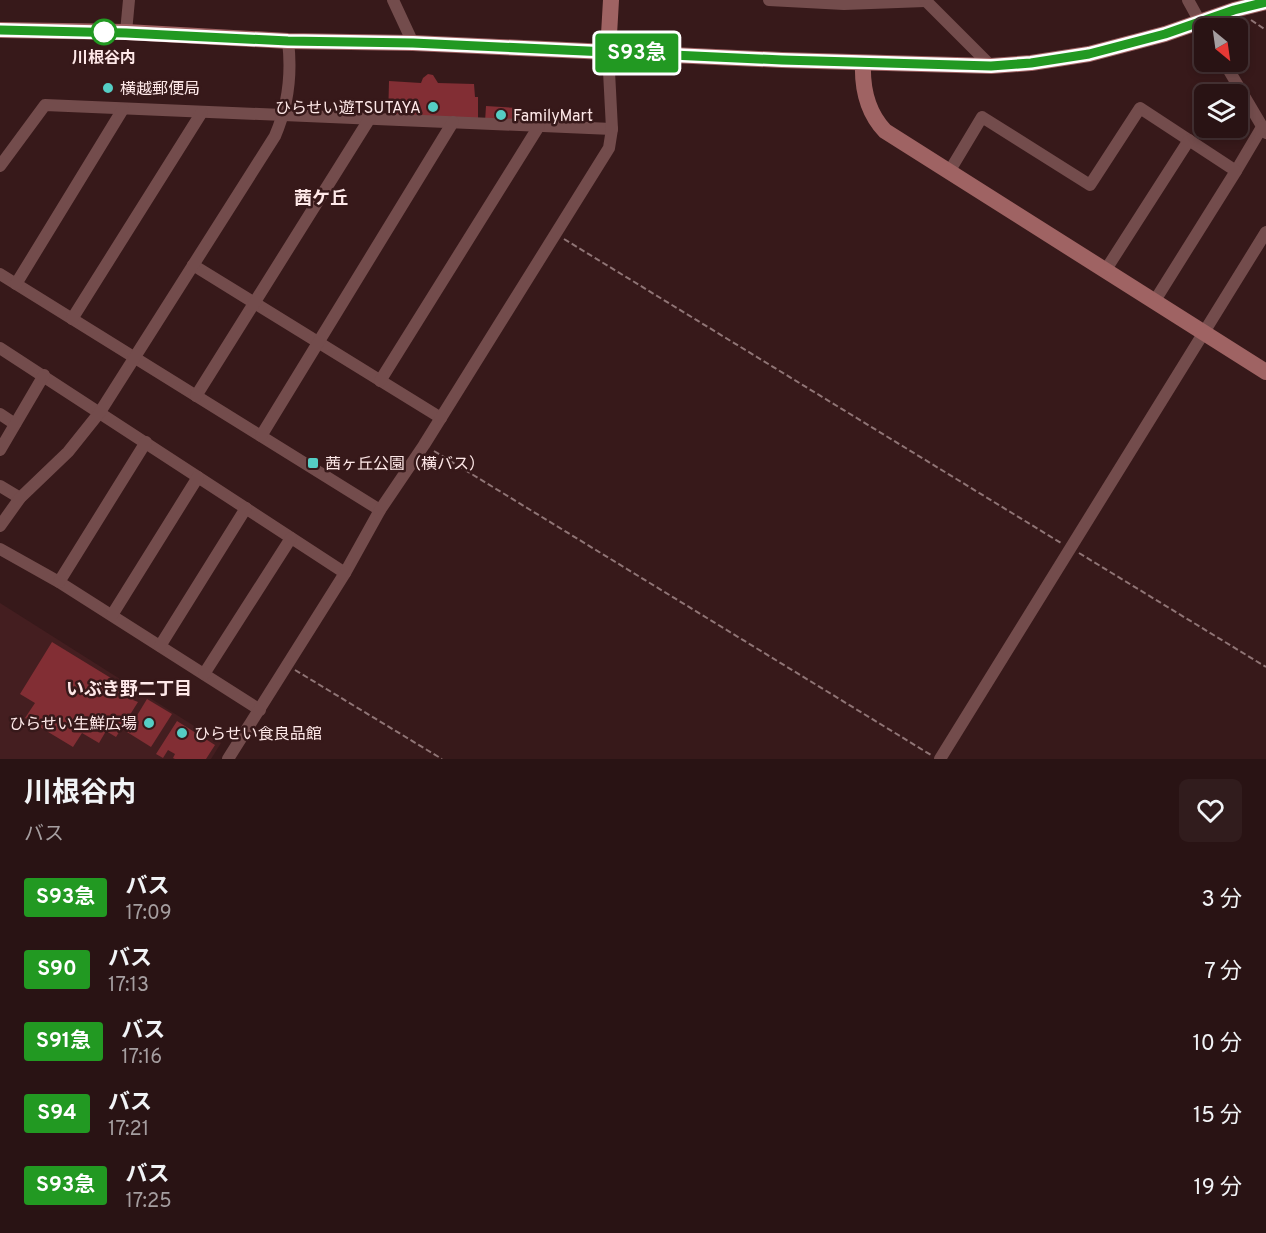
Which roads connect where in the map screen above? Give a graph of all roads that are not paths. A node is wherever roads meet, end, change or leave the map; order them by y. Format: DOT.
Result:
graph roads {
  1 [pos="129,0"];
  2 [pos="393,0"];
  3 [pos="611,0"];
  4 [pos="769,0"];
  5 [pos="778,0"];
  6 [pos="925,0"];
  7 [pos="1188,0"];
  8 [pos="1266,2"];
  9 [pos="1198,18"];
  10 [pos="1218,18"];
  11 [pos="1194,28"];
  12 [pos="0,30"];
  13 [pos="126,33"];
  14 [pos="288,41"];
  15 [pos="413,43"];
  16 [pos="608,52"];
  17 [pos="862,63"];
  18 [pos="991,66"];
  19 [pos="1230,72"];
  20 [pos="123,109"];
  21 [pos="202,112"];
  22 [pos="284,115"];
  23 [pos="370,118"];
  24 [pos="453,122"];
  25 [pos="539,126"];
  26 [pos="612,129"];
  27 [pos="1264,130"];
  28 [pos="1189,140"];
  29 [pos="0,166"];
  30 [pos="1236,171"];
  31 [pos="949,172"];
  32 [pos="1266,232"];
  33 [pos="193,265"];
  34 [pos="1105,271"];
  35 [pos="0,274"];
  36 [pos="16,284"];
  37 [pos="1154,302"];
  38 [pos="254,303"];
  39 [pos="72,319"];
  40 [pos="1203,333"];
  41 [pos="318,342"];
  42 [pos="0,348"];
  43 [pos="134,357"];
  44 [pos="1264,366"];
  45 [pos="44,375"];
  46 [pos="380,381"];
  47 [pos="196,396"];
  48 [pos="100,412"];
  49 [pos="0,414"];
  50 [pos="441,418"];
  51 [pos="15,424"];
  52 [pos="261,436"];
  53 [pos="146,442"];
  54 [pos="0,450"];
  55 [pos="198,477"];
  56 [pos="0,486"];
  57 [pos="20,498"];
  58 [pos="246,508"];
  59 [pos="380,510"];
  60 [pos="0,526"];
  61 [pos="291,537"];
  62 [pos="0,549"];
  63 [pos="345,573"];
  64 [pos="59,582"];
  65 [pos="112,615"];
  66 [pos="160,646"];
  67 [pos="204,674"];
  68 [pos="260,710"];
  69 [pos="228,759"];
  70 [pos="938,759"];
  1 -- 13 [label="street"];
  2 -- 15 [label="street"];
  3 -- 16 [label="main road"];
  4 -- 5 [label="street"];
  5 -- 6 [label="street"];
  6 -- 18 [label="street"];
  7 -- 9 [label="street"];
  8 -- 10 [label="main road"];
  11 -- 18 [label="main road"];
  12 -- 13 [label="main road"];
  13 -- 14 [label="main road"];
  14 -- 15 [label="main road"];
  14 -- 22 [label="street"];
  15 -- 16 [label="main road"];
  16 -- 17 [label="main road"];
  16 -- 26 [label="street"];
  17 -- 18 [label="main road"];
  17 -- 31 [label="main road"];
  19 -- 27 [label="street"];
  20 -- 21 [label="street"];
  20 -- 29 [label="street"];
  20 -- 36 [label="street"];
  21 -- 22 [label="street"];
  21 -- 39 [label="street"];
  22 -- 23 [label="street"];
  22 -- 33 [label="street"];
  23 -- 24 [label="street"];
  23 -- 38 [label="street"];
  24 -- 25 [label="street"];
  24 -- 41 [label="street"];
  25 -- 26 [label="street"];
  25 -- 46 [label="street"];
  26 -- 50 [label="street"];
  27 -- 30 [label="street"];
  28 -- 30 [label="street"];
  28 -- 31 [label="street"];
  28 -- 34 [label="street"];
  30 -- 37 [label="street"];
  31 -- 34 [label="main road"];
  32 -- 40 [label="street"];
  33 -- 38 [label="street"];
  33 -- 43 [label="street"];
  34 -- 37 [label="main road"];
  35 -- 36 [label="street"];
  36 -- 39 [label="street"];
  37 -- 40 [label="main road"];
  38 -- 41 [label="street"];
  38 -- 47 [label="street"];
  39 -- 43 [label="street"];
  40 -- 44 [label="main road"];
  40 -- 70 [label="street"];
  41 -- 46 [label="street"];
  41 -- 52 [label="street"];
  42 -- 45 [label="street"];
  43 -- 47 [label="street"];
  43 -- 48 [label="street"];
  45 -- 48 [label="street"];
  45 -- 51 [label="street"];
  46 -- 50 [label="street"];
  47 -- 52 [label="street"];
  48 -- 53 [label="street"];
  48 -- 57 [label="street"];
  49 -- 51 [label="street"];
  50 -- 59 [label="street"];
  51 -- 54 [label="street"];
  52 -- 59 [label="street"];
  53 -- 55 [label="street"];
  53 -- 64 [label="street"];
  55 -- 58 [label="street"];
  55 -- 65 [label="street"];
  56 -- 57 [label="street"];
  57 -- 60 [label="street"];
  58 -- 61 [label="street"];
  58 -- 66 [label="street"];
  59 -- 63 [label="street"];
  61 -- 63 [label="street"];
  61 -- 67 [label="street"];
  62 -- 64 [label="street"];
  63 -- 68 [label="street"];
  64 -- 65 [label="street"];
  65 -- 66 [label="street"];
  66 -- 67 [label="street"];
  67 -- 68 [label="street"];
  68 -- 69 [label="street"];
}
